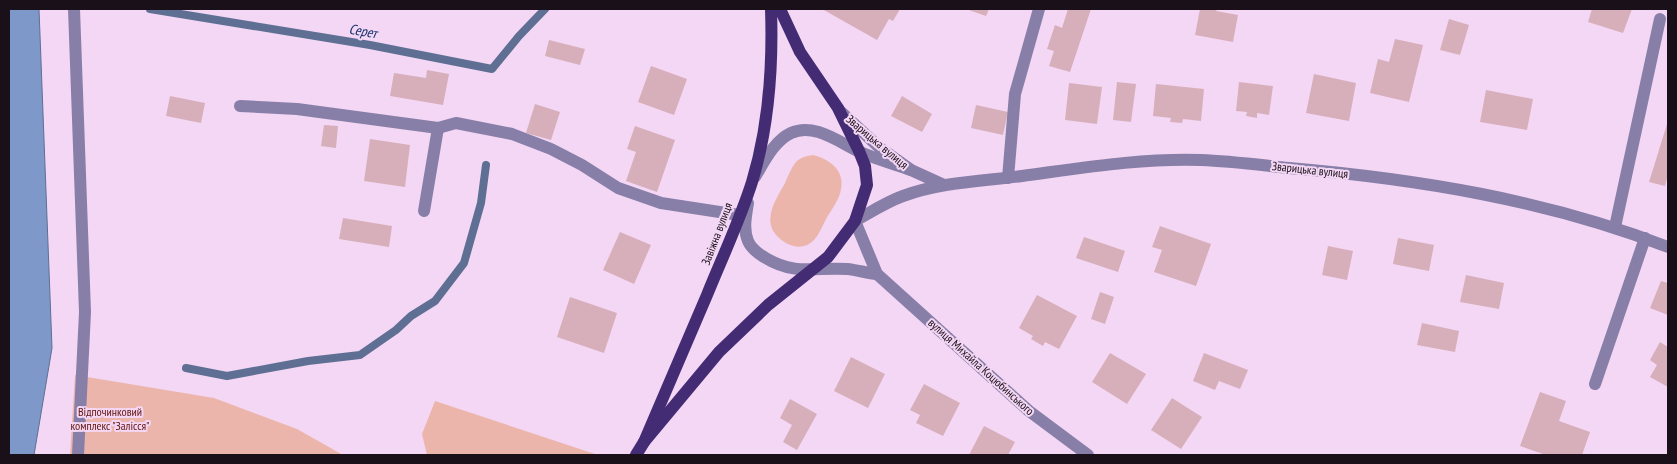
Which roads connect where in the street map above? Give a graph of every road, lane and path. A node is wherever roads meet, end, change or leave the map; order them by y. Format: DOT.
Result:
graph roads {
  1 [pos="74,9"];
  2 [pos="771,9"];
  3 [pos="780,9"];
  4 [pos="1039,9"];
  5 [pos="1660,19"];
  6 [pos="240,106"];
  7 [pos="838,108"];
  8 [pos="438,128"];
  9 [pos="859,152"];
  10 [pos="911,170"];
  11 [pos="1008,178"];
  12 [pos="752,181"];
  13 [pos="944,185"];
  14 [pos="424,210"];
  15 [pos="739,215"];
  16 [pos="855,221"];
  17 [pos="1615,227"];
  18 [pos="1645,238"];
  19 [pos="1668,247"];
  20 [pos="811,270"];
  21 [pos="877,274"];
  22 [pos="1594,384"];
  23 [pos="644,442"];
  24 [pos="78,455"];
  25 [pos="636,455"];
  26 [pos="1088,455"];
  1 -- 24 [label="street"];
  2 -- 12 [label="main road, Завіжна вулиця"];
  3 -- 7 [label="main road"];
  4 -- 11 [label="street"];
  5 -- 17 [label="street"];
  6 -- 8 [label="street"];
  7 -- 9 [label="main road"];
  7 -- 10 [label="street, Зварицька вулиця"];
  8 -- 14 [label="street"];
  8 -- 15 [label="street"];
  9 -- 10 [label="street"];
  9 -- 12 [label="street"];
  9 -- 16 [label="main road"];
  10 -- 13 [label="street, Зварицька вулиця"];
  11 -- 13 [label="street, Зварицька вулиця"];
  11 -- 17 [label="street, Зварицька вулиця"];
  12 -- 15 [label="main road, Завіжна вулиця"];
  12 -- 20 [label="street"];
  13 -- 16 [label="street, Зварицька вулиця"];
  15 -- 23 [label="main road, Завіжна вулиця"];
  16 -- 20 [label="main road"];
  16 -- 21 [label="street"];
  17 -- 18 [label="street, Зварицька вулиця"];
  18 -- 19 [label="street, Зварицька вулиця"];
  18 -- 22 [label="street"];
  20 -- 21 [label="street"];
  20 -- 23 [label="main road"];
  21 -- 26 [label="street, вулиця Михайла Коцюбинського"];
  23 -- 25 [label="main road, Завіжна вулиця"];
}
